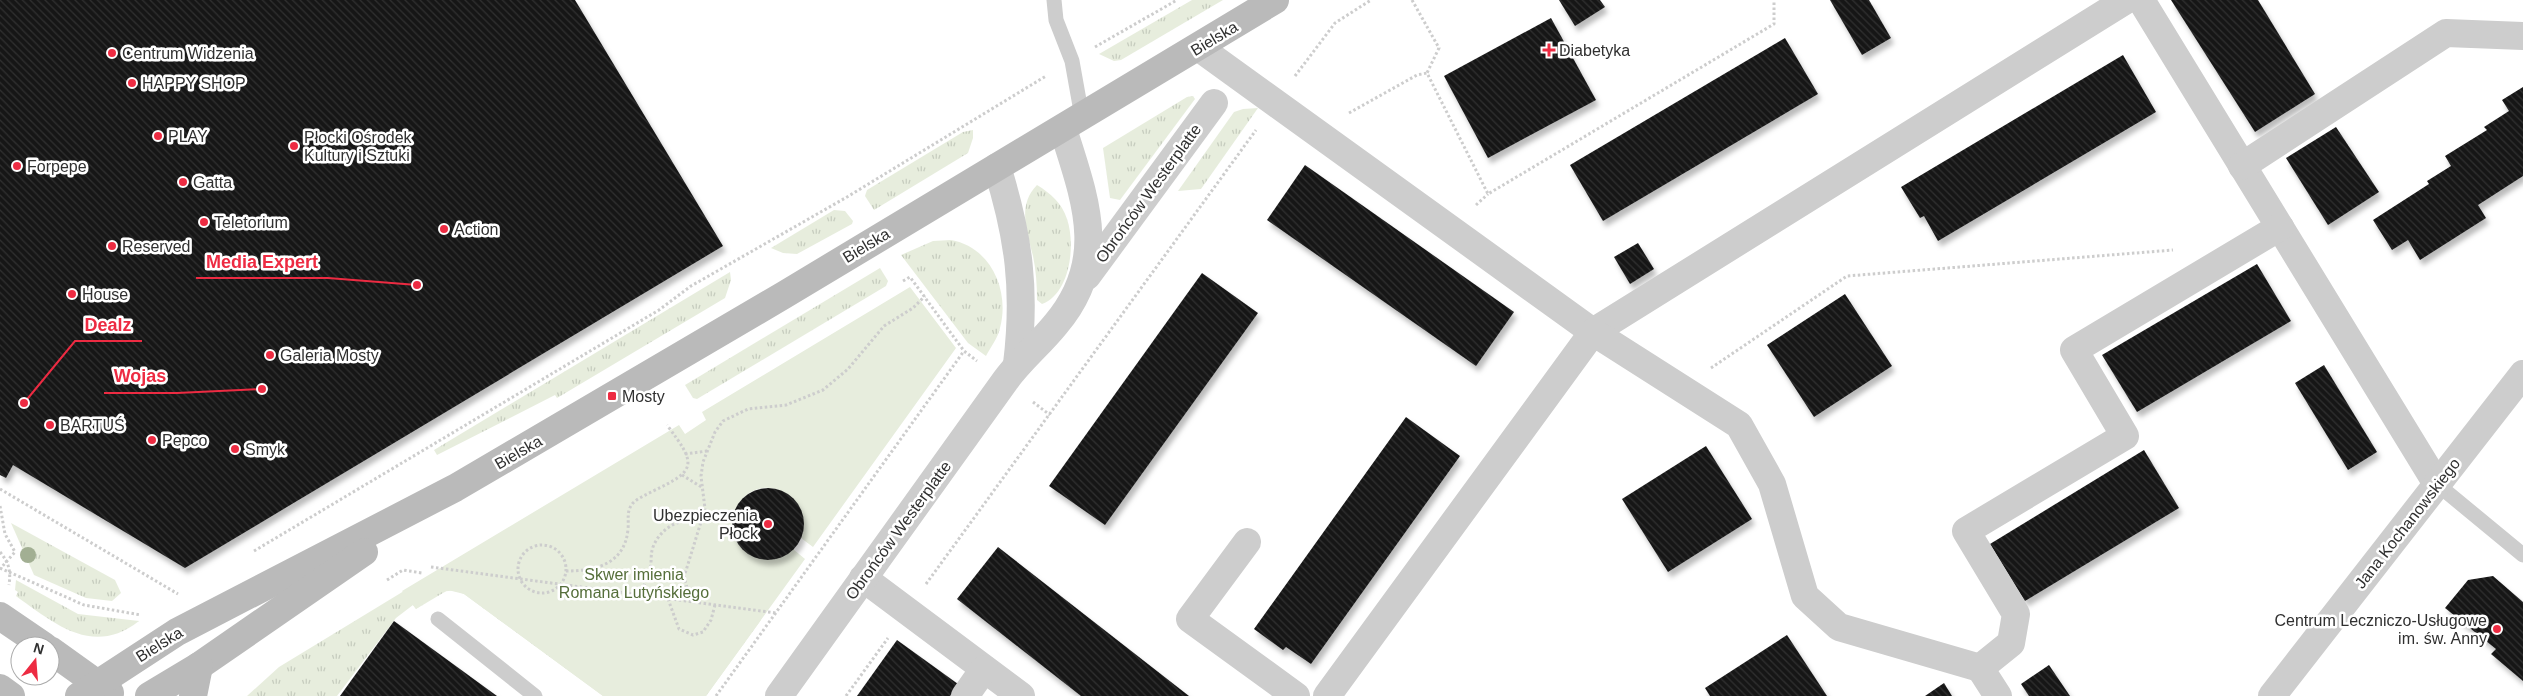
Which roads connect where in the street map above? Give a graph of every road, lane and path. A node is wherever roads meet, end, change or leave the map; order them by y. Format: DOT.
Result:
graph roads {
  1 [pos="1054,0"];
  2 [pos="1177,0"];
  3 [pos="1276,0"];
  4 [pos="1371,0"];
  5 [pos="1412,0"];
  6 [pos="1774,0"];
  7 [pos="2126,0"];
  8 [pos="2141,0"];
  9 [pos="2523,36"];
  10 [pos="1198,47"];
  11 [pos="1072,61"];
  12 [pos="1427,73"];
  13 [pos="1214,103"];
  14 [pos="1275,103"];
  15 [pos="1073,123"];
  16 [pos="1315,132"];
  17 [pos="2242,166"];
  18 [pos="997,167"];
  19 [pos="2280,227"];
  20 [pos="2183,249"];
  21 [pos="903,281"];
  22 [pos="1082,283"];
  23 [pos="924,296"];
  24 [pos="1593,332"];
  25 [pos="1017,364"];
  26 [pos="2523,374"];
  27 [pos="1681,388"];
  28 [pos="667,425"];
  29 [pos="707,452"];
  30 [pos="685,454"];
  31 [pos="682,475"];
  32 [pos="2437,484"];
  33 [pos="455,488"];
  34 [pos="703,488"];
  35 [pos="0,489"];
  36 [pos="0,506"];
  37 [pos="700,520"];
  38 [pos="0,532"];
  39 [pos="5,534"];
  40 [pos="1247,542"];
  41 [pos="0,552"];
  42 [pos="248,554"];
  43 [pos="2523,555"];
  44 [pos="7,560"];
  45 [pos="431,567"];
  46 [pos="0,568"];
  47 [pos="566,571"];
  48 [pos="11,572"];
  49 [pos="520,578"];
  50 [pos="863,578"];
  51 [pos="560,585"];
  52 [pos="639,595"];
  53 [pos="174,599"];
  54 [pos="668,599"];
  55 [pos="691,602"];
  56 [pos="4,604"];
  57 [pos="715,605"];
  58 [pos="907,611"];
  59 [pos="776,613"];
  60 [pos="146,615"];
  61 [pos="438,619"];
  62 [pos="34,636"];
  63 [pos="60,658"];
  64 [pos="199,666"];
  65 [pos="1980,668"];
  66 [pos="984,669"];
  67 [pos="0,688"];
  68 [pos="101,693"];
  69 [pos="11,696"];
  70 [pos="149,696"];
  71 [pos="193,696"];
  72 [pos="535,696"];
  73 [pos="716,696"];
  74 [pos="779,696"];
  75 [pos="846,696"];
  76 [pos="965,696"];
  77 [pos="1021,696"];
  78 [pos="1296,696"];
  79 [pos="1327,696"];
  80 [pos="1998,696"];
  81 [pos="2272,696"];
  1 -- 11 [label="lane"];
  2 -- 11 [label="path"];
  3 -- 10 [label="main road, Bielska"];
  4 -- 14 [label="path"];
  5 -- 12 [label="path"];
  6 -- 12 [label="path"];
  7 -- 24 [label="street"];
  8 -- 17 [label="street"];
  9 -- 17 [label="street"];
  10 -- 14 [label="street"];
  10 -- 15 [label="main road, Bielska"];
  11 -- 15 [label="lane"];
  11 -- 42 [label="path"];
  12 -- 16 [label="path"];
  13 -- 22 [label="street, Obrońców Westerplatte"];
  14 -- 16 [label="street"];
  14 -- 58 [label="path"];
  15 -- 18 [label="main road, Bielska"];
  15 -- 22 [label="street, Obrońców Westerplatte"];
  16 -- 24 [label="street"];
  17 -- 19 [label="street"];
  18 -- 25 [label="street, Obrońców Westerplatte"];
  18 -- 33 [label="main road, Bielska"];
  19 -- 32 [label="street"];
  19 -- 65 [label="street"];
  20 -- 27 [label="path"];
  21 -- 23 [label="path"];
  22 -- 25 [label="street, Obrońców Westerplatte"];
  23 -- 29 [label="path"];
  23 -- 59 [label="path"];
  24 -- 27 [label="street"];
  24 -- 79 [label="street"];
  25 -- 50 [label="street, Obrońców Westerplatte"];
  26 -- 32 [label="street, Jana Kochanowskiego"];
  27 -- 65 [label="street"];
  28 -- 30 [label="path"];
  29 -- 30 [label="path"];
  29 -- 34 [label="path"];
  30 -- 31 [label="path"];
  31 -- 34 [label="path"];
  31 -- 47 [label="path"];
  32 -- 43 [label="lane"];
  32 -- 81 [label="street, Jana Kochanowskiego"];
  33 -- 64 [label="main road, Bielska"];
  33 -- 68 [label="main road, Bielska"];
  34 -- 37 [label="path"];
  35 -- 53 [label="path"];
  36 -- 39 [label="path"];
  37 -- 52 [label="path"];
  37 -- 55 [label="path"];
  38 -- 39 [label="path"];
  39 -- 44 [label="path"];
  40 -- 78 [label="street"];
  41 -- 44 [label="path"];
  44 -- 46 [label="path"];
  44 -- 48 [label="path"];
  45 -- 49 [label="path"];
  46 -- 48 [label="path"];
  47 -- 49 [label="path"];
  47 -- 51 [label="path"];
  48 -- 56 [label="path"];
  48 -- 60 [label="path"];
  49 -- 51 [label="path"];
  49 -- 51 [label="path"];
  50 -- 58 [label="street"];
  50 -- 74 [label="street, Obrońców Westerplatte"];
  51 -- 52 [label="path"];
  52 -- 54 [label="path"];
  54 -- 55 [label="path"];
  54 -- 57 [label="path"];
  55 -- 57 [label="path"];
  56 -- 62 [label="main road"];
  57 -- 59 [label="path"];
  58 -- 66 [label="street"];
  58 -- 75 [label="path"];
  59 -- 73 [label="path"];
  61 -- 72 [label="lane"];
  63 -- 68 [label="main road"];
  64 -- 70 [label="main road, Bielska"];
  64 -- 71 [label="main road"];
  65 -- 80 [label="street"];
  66 -- 76 [label="street"];
  66 -- 77 [label="street"];
  67 -- 69 [label="main road"];
}
